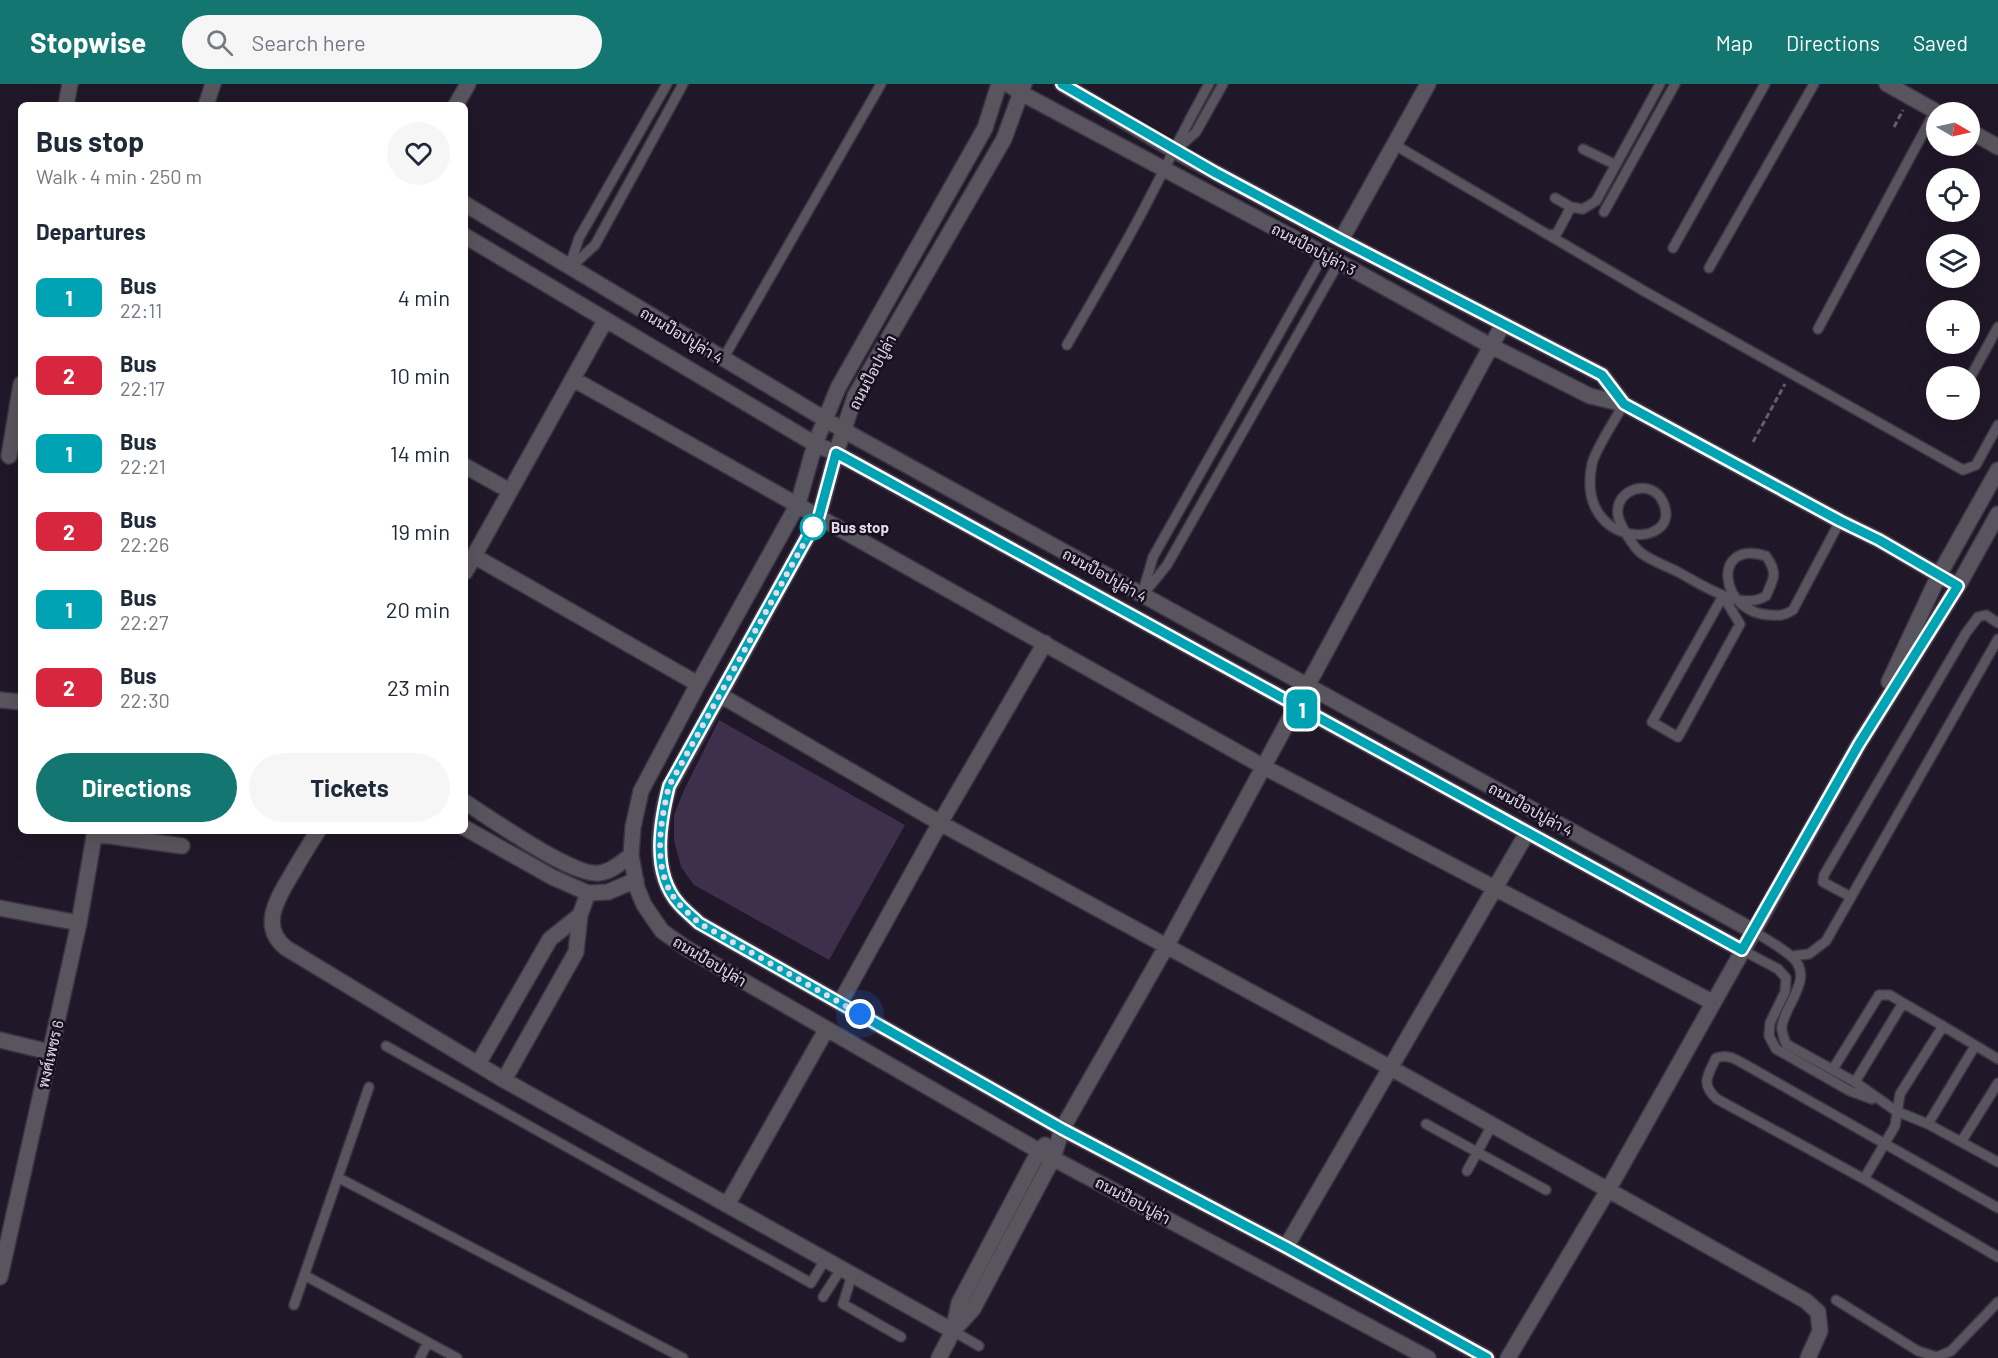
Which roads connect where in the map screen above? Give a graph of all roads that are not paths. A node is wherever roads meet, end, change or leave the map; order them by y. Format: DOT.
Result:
graph roads {
  1 [pos="70,84"];
  2 [pos="213,84"];
  3 [pos="468,84"];
  4 [pos="667,84"];
  5 [pos="683,84"];
  6 [pos="881,84"];
  7 [pos="999,84"];
  8 [pos="1008,84"];
  9 [pos="1062,84"];
  10 [pos="1209,84"];
  11 [pos="1223,84"];
  12 [pos="1428,84"];
  13 [pos="1660,84"];
  14 [pos="1675,84"];
  15 [pos="1765,84"];
  16 [pos="1814,84"];
  17 [pos="1887,84"];
  18 [pos="1023,89"];
  19 [pos="67,102"];
  20 [pos="207,102"];
  21 [pos="458,102"];
  22 [pos="1926,106"];
  23 [pos="1926,130"];
  24 [pos="1980,137"];
  25 [pos="1395,145"];
  26 [pos="1998,147"];
  27 [pos="1583,149"];
  28 [pos="1175,151"];
  29 [pos="1616,165"];
  30 [pos="1165,168"];
  31 [pos="1555,198"];
  32 [pos="468,206"];
  33 [pos="1571,207"];
  34 [pos="1604,212"];
  35 [pos="1550,235"];
  36 [pos="468,238"];
  37 [pos="1341,240"];
  38 [pos="1673,248"];
  39 [pos="1324,254"];
  40 [pos="1339,262"];
  41 [pos="570,268"];
  42 [pos="1709,268"];
  43 [pos="557,290"];
  44 [pos="605,321"];
  45 [pos="1503,324"];
  46 [pos="1998,327"];
  47 [pos="1818,329"];
  48 [pos="1067,345"];
  49 [pos="1491,346"];
  50 [pos="723,359"];
  51 [pos="1977,366"];
  52 [pos="573,379"];
  53 [pos="18,402"];
  54 [pos="1624,404"];
  55 [pos="824,419"];
  56 [pos="1998,425"];
  57 [pos="843,430"];
  58 [pos="815,444"];
  59 [pos="836,453"];
  60 [pos="9,456"];
  61 [pos="468,468"];
  62 [pos="1998,470"];
  63 [pos="510,491"];
  64 [pos="798,504"];
  65 [pos="1998,514"];
  66 [pos="819,516"];
  67 [pos="1840,521"];
  68 [pos="474,556"];
  69 [pos="468,567"];
  70 [pos="1939,575"];
  71 [pos="1958,586"];
  72 [pos="1142,595"];
  73 [pos="1723,596"];
  74 [pos="1132,616"];
  75 [pos="1998,623"];
  76 [pos="1998,639"];
  77 [pos="1045,644"];
  78 [pos="698,684"];
  79 [pos="1307,686"];
  80 [pos="720,695"];
  81 [pos="0,700"];
  82 [pos="18,702"];
  83 [pos="1296,706"];
  84 [pos="1859,744"];
  85 [pos="1264,767"];
  86 [pos="468,804"];
  87 [pos="940,823"];
  88 [pos="468,830"];
  89 [pos="1527,832"];
  90 [pos="95,834"];
  91 [pos="107,834"];
  92 [pos="316,834"];
  93 [pos="182,846"];
  94 [pos="632,855"];
  95 [pos="636,880"];
  96 [pos="1496,888"];
  97 [pos="588,893"];
  98 [pos="1851,897"];
  99 [pos="0,908"];
  100 [pos="580,915"];
  101 [pos="79,923"];
  102 [pos="1753,931"];
  103 [pos="1166,947"];
  104 [pos="1742,950"];
  105 [pos="1792,956"];
  106 [pos="1713,1002"];
  107 [pos="840,1003"];
  108 [pos="1903,1003"];
  109 [pos="1943,1026"];
  110 [pos="826,1030"];
  111 [pos="0,1040"];
  112 [pos="1975,1046"];
  113 [pos="386,1047"];
  114 [pos="50,1052"];
  115 [pos="1998,1059"];
  116 [pos="478,1064"];
  117 [pos="1389,1067"];
  118 [pos="1833,1069"];
  119 [pos="504,1080"];
  120 [pos="1854,1082"];
  121 [pos="1998,1083"];
  122 [pos="369,1087"];
  123 [pos="1883,1103"];
  124 [pos="1896,1111"];
  125 [pos="1426,1124"];
  126 [pos="1928,1124"];
  127 [pos="1492,1125"];
  128 [pos="1062,1129"];
  129 [pos="1961,1142"];
  130 [pos="1885,1144"];
  131 [pos="1039,1151"];
  132 [pos="1478,1152"];
  133 [pos="1053,1158"];
  134 [pos="1998,1162"];
  135 [pos="1467,1171"];
  136 [pos="339,1178"];
  137 [pos="1864,1179"];
  138 [pos="1546,1190"];
  139 [pos="1608,1190"];
  140 [pos="727,1205"];
  141 [pos="1998,1208"];
  142 [pos="1286,1247"];
  143 [pos="1998,1257"];
  144 [pos="825,1260"];
  145 [pos="847,1272"];
  146 [pos="304,1275"];
  147 [pos="0,1277"];
  148 [pos="823,1297"];
  149 [pos="1836,1300"];
  150 [pos="1998,1302"];
  151 [pos="294,1305"];
  152 [pos="953,1331"];
  153 [pos="901,1337"];
  154 [pos="428,1342"];
  155 [pos="979,1346"];
  156 [pos="420,1358"];
  157 [pos="457,1358"];
  158 [pos="682,1358"];
  159 [pos="939,1358"];
  160 [pos="1428,1358"];
  161 [pos="1487,1358"];
  162 [pos="1508,1358"];
  163 [pos="1808,1358"];
  1 -- 19 [label="street"];
  2 -- 20 [label="street"];
  3 -- 21 [label="street"];
  4 -- 41 [label="lane"];
  5 -- 41 [label="lane"];
  6 -- 50 [label="lane"];
  7 -- 55 [label="street, ถนนป๊อปปูล่า"];
  8 -- 18 [label="street, ถนนป๊อปปูล่า 3"];
  9 -- 28 [label="street, ถนนป๊อปปูล่า 3"];
  10 -- 28 [label="lane"];
  11 -- 28 [label="lane"];
  12 -- 25 [label="street"];
  13 -- 29 [label="lane"];
  14 -- 34 [label="lane"];
  15 -- 38 [label="lane"];
  16 -- 42 [label="lane"];
  17 -- 22 [label="street"];
  18 -- 30 [label="street, ถนนป๊อปปูล่า 3"];
  18 -- 57 [label="street, ถนนป๊อปปูล่า"];
  23 -- 47 [label="lane"];
  24 -- 26 [label="street"];
  25 -- 35 [label="lane"];
  25 -- 37 [label="street"];
  27 -- 29 [label="lane"];
  28 -- 30 [label="lane"];
  28 -- 37 [label="street, ถนนป๊อปปูล่า 3"];
  29 -- 33 [label="lane"];
  30 -- 39 [label="street, ถนนป๊อปปูล่า 3"];
  30 -- 48 [label="lane"];
  31 -- 33 [label="lane"];
  32 -- 41 [label="street, ถนนป๊อปปูล่า 4"];
  33 -- 35 [label="lane"];
  35 -- 56 [label="lane"];
  36 -- 43 [label="street, ถนนป๊อปปูล่า 4"];
  37 -- 45 [label="street, ถนนป๊อปปูล่า 3"];
  39 -- 40 [label="street, ถนนป๊อปปูล่า 3"];
  39 -- 72 [label="lane"];
  40 -- 49 [label="street, ถนนป๊อปปูล่า 3"];
  40 -- 72 [label="lane"];
  41 -- 43 [label="street"];
  41 -- 50 [label="street, ถนนป๊อปปูล่า 4"];
  43 -- 44 [label="street, ถนนป๊อปปูล่า 4"];
  44 -- 52 [label="street"];
  44 -- 58 [label="street, ถนนป๊อปปูล่า 4"];
  45 -- 49 [label="street"];
  45 -- 54 [label="street, ถนนป๊อปปูล่า 3"];
  46 -- 51 [label="lane"];
  49 -- 54 [label="street, ถนนป๊อปปูล่า 3"];
  49 -- 79 [label="street"];
  50 -- 55 [label="street, ถนนป๊อปปูล่า 4"];
  52 -- 63 [label="street"];
  52 -- 64 [label="street"];
  53 -- 60 [label="street"];
  54 -- 67 [label="street, ถนนป๊อปปูล่า 3"];
  54 -- 73 [label="lane"];
  55 -- 57 [label="street, ถนนป๊อปปูล่า 4"];
  55 -- 58 [label="street, ถนนป๊อปปูล่า"];
  57 -- 59 [label="street, ถนนป๊อปปูล่า"];
  57 -- 72 [label="street, ถนนป๊อปปูล่า 4"];
  58 -- 59 [label="street, ถนนป๊อปปูล่า 4"];
  58 -- 64 [label="street, ถนนป๊อปปูล่า"];
  59 -- 66 [label="street, ถนนป๊อปปูล่า"];
  59 -- 74 [label="street, ถนนป๊อปปูล่า 4"];
  61 -- 63 [label="street"];
  62 -- 70 [label="street"];
  63 -- 68 [label="street"];
  64 -- 66 [label="street"];
  64 -- 78 [label="street, ถนนป๊อปปูล่า"];
  65 -- 71 [label="street"];
  66 -- 77 [label="street"];
  66 -- 80 [label="street, ถนนป๊อปปูล่า"];
  67 -- 70 [label="street, ถนนป๊อปปูล่า 3"];
  67 -- 73 [label="lane"];
  68 -- 69 [label="street"];
  68 -- 78 [label="street"];
  70 -- 71 [label="street, ถนนป๊อปปูล่า 3"];
  70 -- 84 [label="street"];
  71 -- 84 [label="street"];
  72 -- 74 [label="street"];
  72 -- 79 [label="street, ถนนป๊อปปูล่า 4"];
  73 -- 73 [label="lane"];
  74 -- 83 [label="street, ถนนป๊อปปูล่า 4"];
  75 -- 98 [label="lane"];
  76 -- 98 [label="lane"];
  77 -- 85 [label="street"];
  77 -- 87 [label="street"];
  78 -- 94 [label="street, ถนนป๊อปปูล่า"];
  79 -- 83 [label="street"];
  79 -- 102 [label="street, ถนนป๊อปปูล่า 4"];
  80 -- 87 [label="street"];
  80 -- 107 [label="street, ถนนป๊อปปูล่า"];
  81 -- 82 [label="street"];
  83 -- 85 [label="street"];
  83 -- 89 [label="street, ถนนป๊อปปูล่า 4"];
  84 -- 102 [label="street"];
  85 -- 96 [label="street"];
  85 -- 103 [label="street"];
  86 -- 94 [label="street"];
  87 -- 103 [label="street"];
  87 -- 107 [label="street"];
  88 -- 97 [label="street"];
  89 -- 96 [label="street"];
  89 -- 104 [label="street, ถนนป๊อปปูล่า 4"];
  90 -- 101 [label="street, พงศ์เพชร 6"];
  91 -- 93 [label="street"];
  92 -- 116 [label="street"];
  94 -- 95 [label="street, ถนนป๊อปปูล่า"];
  95 -- 97 [label="street"];
  95 -- 110 [label="street, ถนนป๊อปปูล่า"];
  96 -- 106 [label="street"];
  96 -- 117 [label="street"];
  97 -- 100 [label="street"];
  98 -- 105 [label="lane"];
  99 -- 101 [label="street"];
  100 -- 116 [label="street"];
  100 -- 119 [label="street"];
  101 -- 114 [label="street, พงศ์เพชร 6"];
  102 -- 104 [label="street"];
  102 -- 105 [label="lane"];
  103 -- 117 [label="street"];
  103 -- 128 [label="street"];
  104 -- 106 [label="street"];
  104 -- 123 [label="lane"];
  105 -- 118 [label="lane"];
  106 -- 139 [label="street"];
  107 -- 128 [label="street, ถนนป๊อปปูล่า"];
  108 -- 109 [label="lane"];
  108 -- 118 [label="lane"];
  108 -- 120 [label="lane"];
  109 -- 112 [label="lane"];
  109 -- 124 [label="lane"];
  110 -- 131 [label="street, ถนนป๊อปปูล่า"];
  110 -- 140 [label="street"];
  111 -- 114 [label="street"];
  112 -- 115 [label="lane"];
  112 -- 126 [label="lane"];
  113 -- 144 [label="lane"];
  114 -- 147 [label="street, พงศ์เพชร 6"];
  116 -- 119 [label="street"];
  117 -- 127 [label="street"];
  117 -- 142 [label="street"];
  118 -- 120 [label="lane"];
  119 -- 140 [label="street"];
  120 -- 123 [label="lane"];
  121 -- 129 [label="lane"];
  122 -- 136 [label="lane"];
  123 -- 124 [label="lane"];
  124 -- 126 [label="lane"];
  124 -- 130 [label="lane"];
  125 -- 132 [label="lane"];
  126 -- 129 [label="lane"];
  127 -- 132 [label="lane"];
  127 -- 139 [label="street"];
  128 -- 131 [label="street"];
  128 -- 133 [label="street"];
  128 -- 142 [label="street, ถนนป๊อปปูล่า"];
  129 -- 134 [label="lane"];
  130 -- 137 [label="lane"];
  130 -- 137 [label="lane"];
  130 -- 141 [label="lane"];
  131 -- 133 [label="street, ถนนป๊อปปูล่า"];
  131 -- 152 [label="street"];
  132 -- 135 [label="lane"];
  132 -- 138 [label="lane"];
  133 -- 152 [label="street"];
  133 -- 160 [label="street, ถนนป๊อปปูล่า"];
  136 -- 146 [label="lane"];
  136 -- 158 [label="lane"];
  137 -- 143 [label="lane"];
  139 -- 162 [label="street"];
  139 -- 163 [label="street"];
  140 -- 144 [label="street"];
  142 -- 161 [label="street, ถนนป๊อปปูล่า"];
  144 -- 145 [label="street"];
  145 -- 148 [label="lane"];
  145 -- 152 [label="street"];
  145 -- 153 [label="lane"];
  146 -- 151 [label="lane"];
  146 -- 154 [label="lane"];
  149 -- 150 [label="lane"];
  152 -- 155 [label="lane"];
  152 -- 159 [label="street"];
  154 -- 156 [label="lane"];
  154 -- 157 [label="lane"];
}
